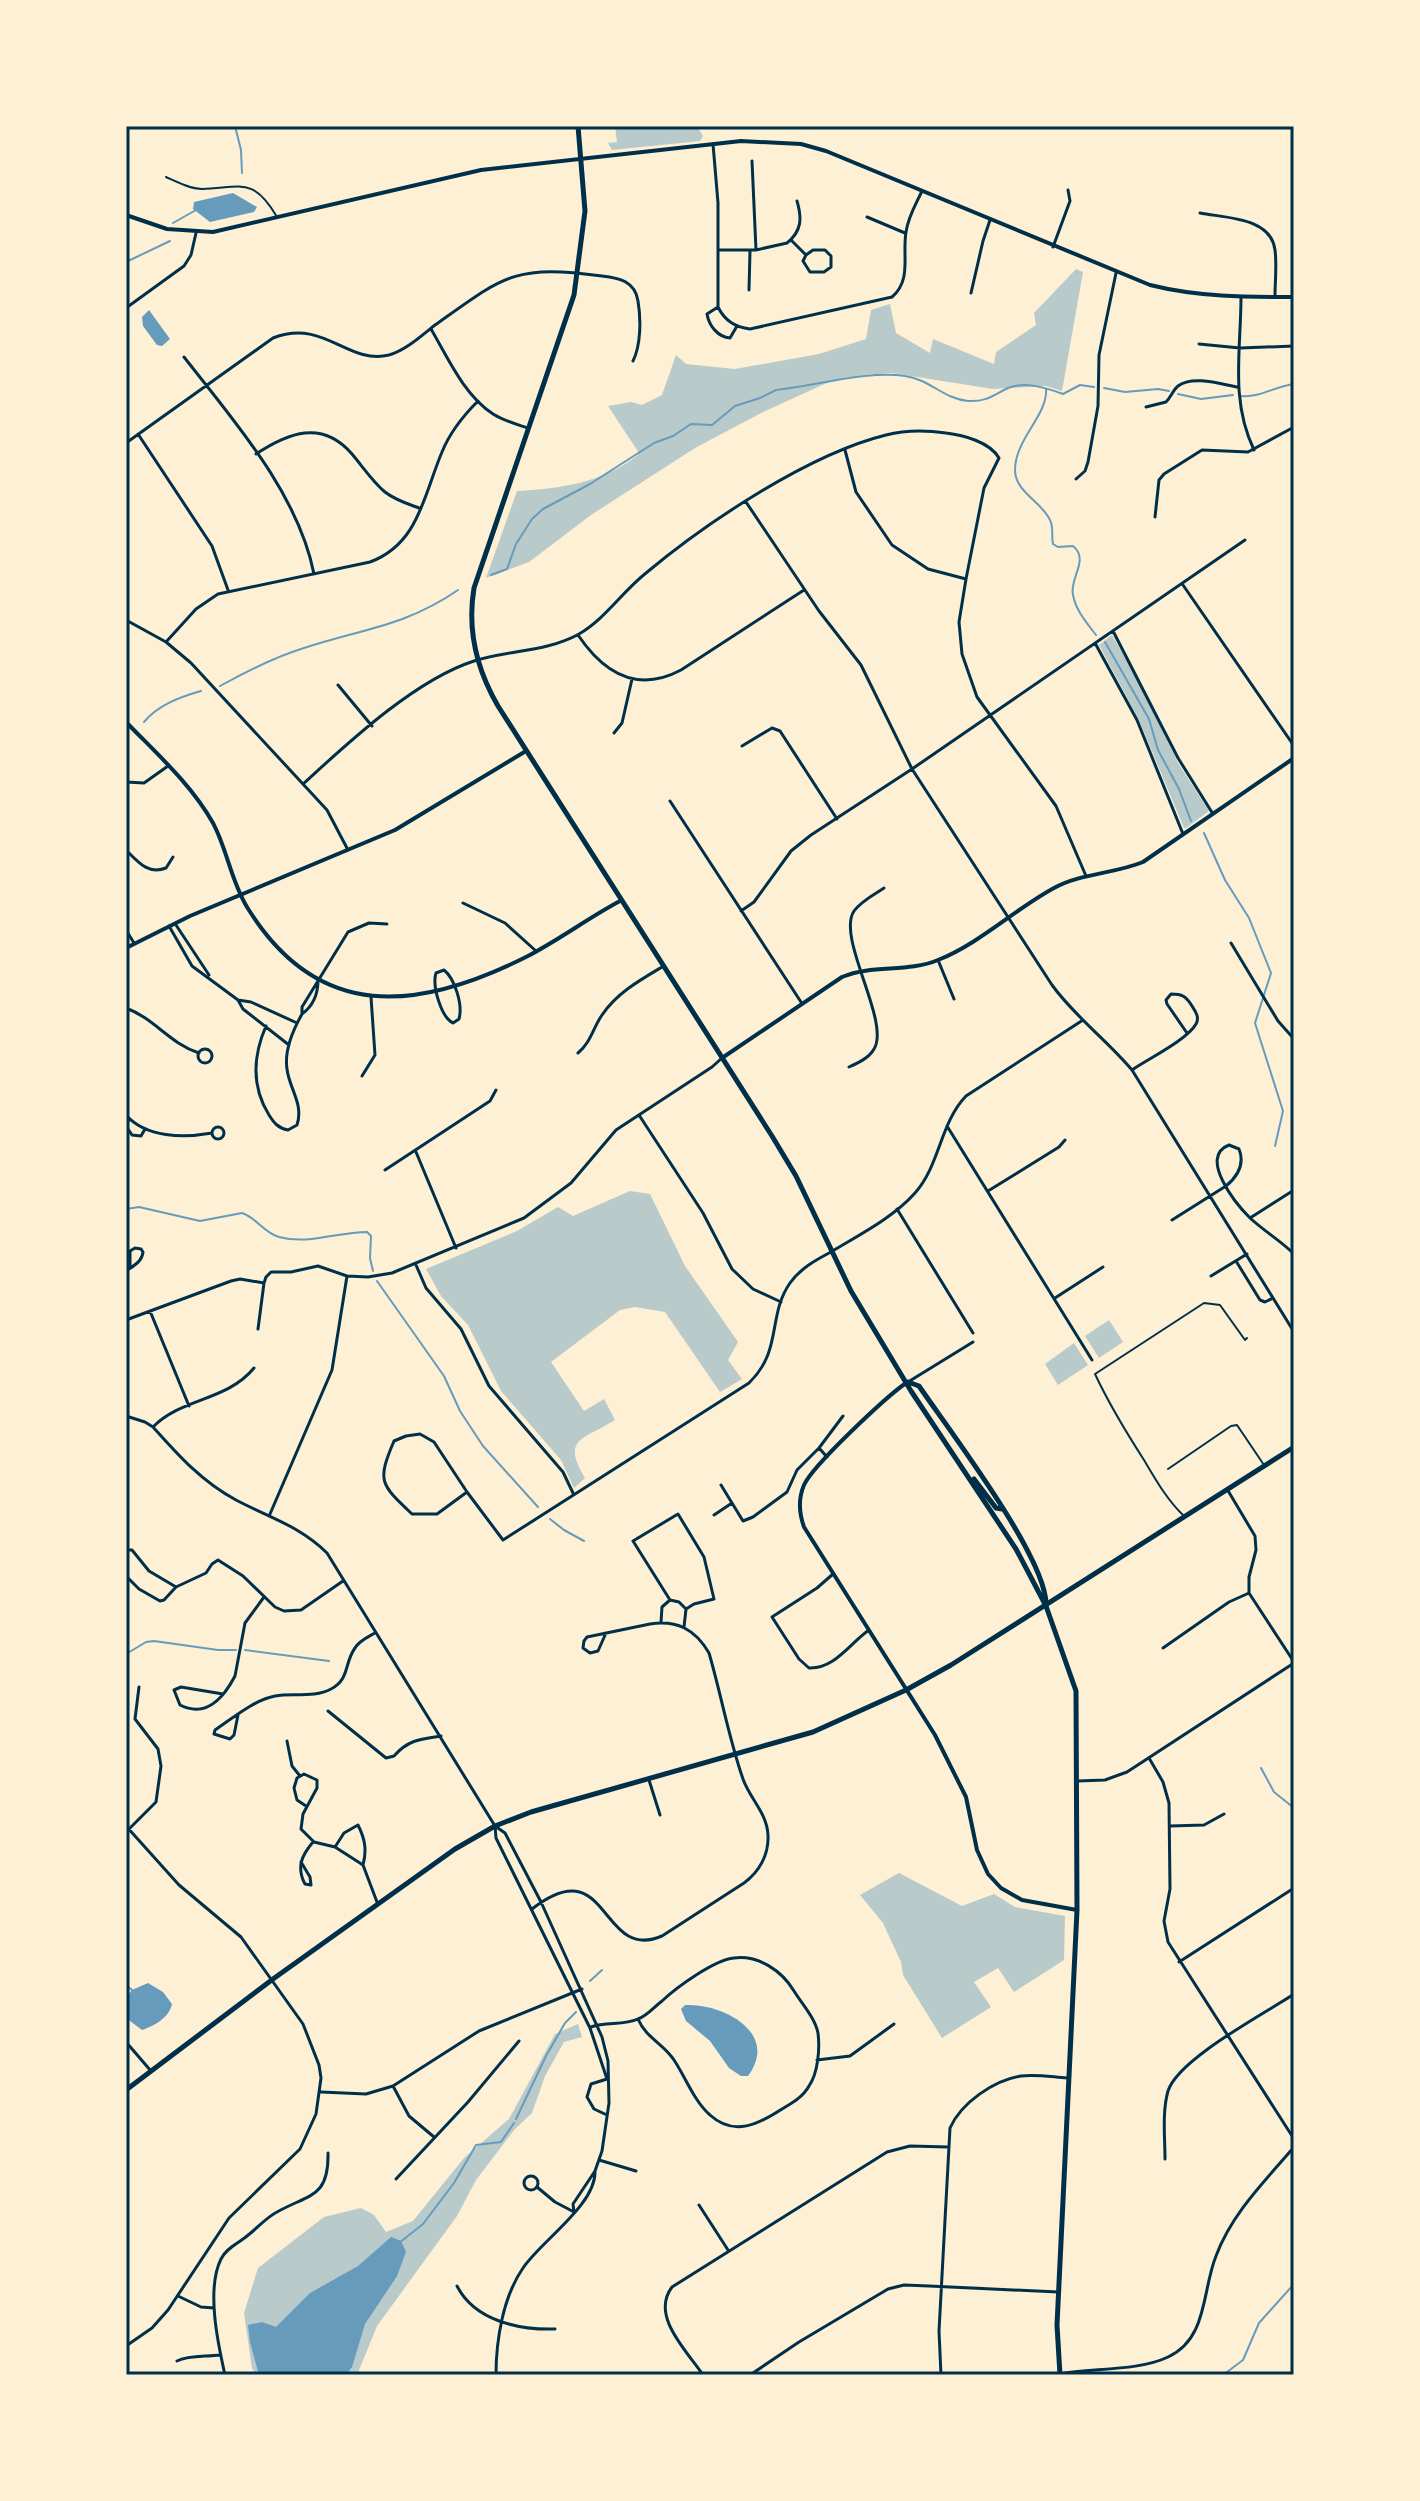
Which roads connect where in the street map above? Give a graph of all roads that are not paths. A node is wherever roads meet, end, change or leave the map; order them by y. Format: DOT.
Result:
graph roads {
  1 [pos="578,126"];
  2 [pos="713,144"];
  3 [pos="582,159"];
  4 [pos="752,161"];
  5 [pos="166,177"];
  6 [pos="1068,190"];
  7 [pos="922,191"];
  8 [pos="797,201"];
  9 [pos="1200,213"];
  10 [pos="126,215"];
  11 [pos="867,217"];
  12 [pos="277,219"];
  13 [pos="990,220"];
  14 [pos="196,233"];
  15 [pos="905,233"];
  16 [pos="791,240"];
  17 [pos="1053,247"];
  18 [pos="718,250"];
  19 [pos="756,250"];
  20 [pos="750,251"];
  21 [pos="806,255"];
  22 [pos="579,273"];
  23 [pos="1116,273"];
  24 [pos="749,290"];
  25 [pos="971,293"];
  26 [pos="1241,297"];
  27 [pos="1275,297"];
  28 [pos="1294,297"];
  29 [pos="718,307"];
  30 [pos="126,308"];
  31 [pos="737,326"];
  32 [pos="431,329"];
  33 [pos="1199,344"];
  34 [pos="1294,346"];
  35 [pos="1240,348"];
  36 [pos="184,357"];
  37 [pos="633,361"];
  38 [pos="207,386"];
  39 [pos="1237,387"];
  40 [pos="478,401"];
  41 [pos="1146,407"];
  42 [pos="1294,427"];
  43 [pos="529,429"];
  44 [pos="138,434"];
  45 [pos="126,443"];
  46 [pos="845,450"];
  47 [pos="1254,450"];
  48 [pos="256,454"];
  49 [pos="1076,479"];
  50 [pos="746,502"];
  51 [pos="421,509"];
  52 [pos="1155,517"];
  53 [pos="1245,540"];
  54 [pos="314,574"];
  55 [pos="966,579"];
  56 [pos="1182,584"];
  57 [pos="804,590"];
  58 [pos="228,591"];
  59 [pos="126,620"];
  60 [pos="1113,631"];
  61 [pos="578,635"];
  62 [pos="166,642"];
  63 [pos="1095,643"];
  64 [pos="477,660"];
  65 [pos="632,679"];
  66 [pos="338,685"];
  67 [pos="990,716"];
  68 [pos="126,722"];
  69 [pos="372,726"];
  70 [pos="614,733"];
  71 [pos="742,746"];
  72 [pos="1294,746"];
  73 [pos="526,751"];
  74 [pos="1294,758"];
  75 [pos="168,766"];
  76 [pos="912,769"];
  77 [pos="126,782"];
  78 [pos="303,784"];
  79 [pos="670,801"];
  80 [pos="1213,814"];
  81 [pos="837,819"];
  82 [pos="1183,834"];
  83 [pos="126,850"];
  84 [pos="349,850"];
  85 [pos="173,857"];
  86 [pos="1086,876"];
  87 [pos="884,888"];
  88 [pos="241,896"];
  89 [pos="620,901"];
  90 [pos="463,903"];
  91 [pos="741,911"];
  92 [pos="1008,917"];
  93 [pos="175,923"];
  94 [pos="387,924"];
  95 [pos="169,926"];
  96 [pos="126,930"];
  97 [pos="134,943"];
  98 [pos="1231,943"];
  99 [pos="126,948"];
  100 [pos="536,951"];
  101 [pos="938,960"];
  102 [pos="662,967"];
  103 [pos="861,970"];
  104 [pos="211,979"];
  105 [pos="318,980"];
  106 [pos="454,986"];
  107 [pos="436,990"];
  108 [pos="371,997"];
  109 [pos="954,999"];
  110 [pos="238,1000"];
  111 [pos="801,1002"];
  112 [pos="126,1008"];
  113 [pos="1083,1020"];
  114 [pos="297,1023"];
  115 [pos="266,1026"];
  116 [pos="1187,1033"];
  117 [pos="1294,1039"];
  118 [pos="289,1045"];
  119 [pos="199,1053"];
  120 [pos="578,1053"];
  121 [pos="722,1058"];
  122 [pos="849,1067"];
  123 [pos="1132,1070"];
  124 [pos="362,1076"];
  125 [pos="496,1090"];
  126 [pos="639,1115"];
  127 [pos="128,1117"];
  128 [pos="947,1126"];
  129 [pos="145,1129"];
  130 [pos="212,1133"];
  131 [pos="1065,1140"];
  132 [pos="415,1150"];
  133 [pos="385,1170"];
  134 [pos="1226,1186"];
  135 [pos="1294,1190"];
  136 [pos="988,1191"];
  137 [pos="1211,1195"];
  138 [pos="897,1209"];
  139 [pos="1250,1218"];
  140 [pos="1172,1220"];
  141 [pos="456,1248"];
  142 [pos="830,1252"];
  143 [pos="1247,1254"];
  144 [pos="1294,1254"];
  145 [pos="1236,1261"];
  146 [pos="416,1265"];
  147 [pos="1103,1267"];
  148 [pos="128,1270"];
  149 [pos="347,1276"];
  150 [pos="1211,1276"];
  151 [pos="264,1283"];
  152 [pos="1274,1297"];
  153 [pos="1055,1298"];
  154 [pos="781,1302"];
  155 [pos="150,1311"];
  156 [pos="126,1320"];
  157 [pos="258,1329"];
  158 [pos="1294,1332"];
  159 [pos="973,1333"];
  160 [pos="1247,1338"];
  161 [pos="973,1342"];
  162 [pos="1092,1360"];
  163 [pos="254,1368"];
  164 [pos="908,1382"];
  165 [pos="189,1406"];
  166 [pos="126,1416"];
  167 [pos="843,1416"];
  168 [pos="153,1427"];
  169 [pos="1294,1447"];
  170 [pos="819,1448"];
  171 [pos="827,1457"];
  172 [pos="1264,1466"];
  173 [pos="1168,1469"];
  174 [pos="967,1473"];
  175 [pos="721,1485"];
  176 [pos="1227,1489"];
  177 [pos="467,1492"];
  178 [pos="574,1494"];
  179 [pos="126,1498"];
  180 [pos="732,1503"];
  181 [pos="126,1505"];
  182 [pos="1002,1509"];
  183 [pos="714,1515"];
  184 [pos="269,1516"];
  185 [pos="1185,1517"];
  186 [pos="126,1550"];
  187 [pos="833,1574"];
  188 [pos="126,1576"];
  189 [pos="344,1581"];
  190 [pos="176,1587"];
  191 [pos="1249,1593"];
  192 [pos="264,1597"];
  193 [pos="670,1600"];
  194 [pos="1046,1606"];
  195 [pos="686,1609"];
  196 [pos="661,1622"];
  197 [pos="684,1627"];
  198 [pos="869,1630"];
  199 [pos="375,1633"];
  200 [pos="606,1633"];
  201 [pos="1163,1648"];
  202 [pos="1294,1662"];
  203 [pos="139,1687"];
  204 [pos="906,1690"];
  205 [pos="223,1694"];
  206 [pos="328,1711"];
  207 [pos="238,1715"];
  208 [pos="441,1736"];
  209 [pos="287,1741"];
  210 [pos="735,1754"];
  211 [pos="1149,1758"];
  212 [pos="300,1776"];
  213 [pos="649,1780"];
  214 [pos="1078,1781"];
  215 [pos="306,1806"];
  216 [pos="1224,1814"];
  217 [pos="660,1815"];
  218 [pos="495,1826"];
  219 [pos="1170,1826"];
  220 [pos="127,1829"];
  221 [pos="314,1842"];
  222 [pos="335,1847"];
  223 [pos="301,1862"];
  224 [pos="363,1865"];
  225 [pos="1294,1888"];
  226 [pos="541,1902"];
  227 [pos="379,1905"];
  228 [pos="531,1909"];
  229 [pos="1077,1910"];
  230 [pos="1179,1962"];
  231 [pos="273,1979"];
  232 [pos="582,1989"];
  233 [pos="572,1993"];
  234 [pos="1294,1994"];
  235 [pos="638,2019"];
  236 [pos="598,2024"];
  237 [pos="894,2024"];
  238 [pos="590,2028"];
  239 [pos="1228,2037"];
  240 [pos="519,2041"];
  241 [pos="126,2042"];
  242 [pos="817,2060"];
  243 [pos="151,2071"];
  244 [pos="1069,2078"];
  245 [pos="607,2079"];
  246 [pos="393,2086"];
  247 [pos="126,2090"];
  248 [pos="321,2092"];
  249 [pos="608,2115"];
  250 [pos="434,2137"];
  251 [pos="1294,2139"];
  252 [pos="948,2147"];
  253 [pos="1294,2147"];
  254 [pos="328,2153"];
  255 [pos="1165,2159"];
  256 [pos="599,2160"];
  257 [pos="595,2171"];
  258 [pos="636,2171"];
  259 [pos="396,2179"];
  260 [pos="537,2187"];
  261 [pos="699,2205"];
  262 [pos="574,2212"];
  263 [pos="728,2250"];
  264 [pos="457,2286"];
  265 [pos="941,2286"];
  266 [pos="1058,2292"];
  267 [pos="178,2296"];
  268 [pos="214,2308"];
  269 [pos="502,2321"];
  270 [pos="555,2329"];
  271 [pos="126,2346"];
  272 [pos="220,2355"];
  273 [pos="177,2361"];
  274 [pos="1060,2374"];
  275 [pos="225,2375"];
  276 [pos="496,2375"];
  277 [pos="703,2375"];
  278 [pos="750,2375"];
  279 [pos="941,2375"];
  1 -- 3 [label="main road"];
  2 -- 3 [label="street"];
  2 -- 7 [label="street"];
  2 -- 18 [label="street"];
  3 -- 12 [label="street"];
  3 -- 22 [label="main road"];
  4 -- 19 [label="street"];
  5 -- 12 [label="lane"];
  6 -- 17 [label="street"];
  7 -- 13 [label="street"];
  7 -- 15 [label="street"];
  8 -- 16 [label="street"];
  9 -- 27 [label="street"];
  10 -- 14 [label="street"];
  11 -- 15 [label="street"];
  12 -- 14 [label="street"];
  13 -- 17 [label="street"];
  13 -- 25 [label="street"];
  14 -- 30 [label="street"];
  15 -- 31 [label="street"];
  16 -- 19 [label="street"];
  16 -- 21 [label="street"];
  17 -- 23 [label="street"];
  18 -- 20 [label="street"];
  18 -- 29 [label="street"];
  19 -- 20 [label="street"];
  20 -- 24 [label="street"];
  21 -- 21 [label="street"];
  22 -- 32 [label="street"];
  22 -- 37 [label="street"];
  22 -- 43 [label="main road"];
  23 -- 26 [label="street"];
  23 -- 49 [label="street"];
  26 -- 27 [label="street"];
  26 -- 35 [label="street"];
  27 -- 28 [label="street"];
  29 -- 31 [label="street"];
  29 -- 31 [label="street"];
  32 -- 38 [label="street"];
  32 -- 40 [label="street"];
  33 -- 35 [label="street"];
  34 -- 35 [label="street"];
  35 -- 39 [label="street"];
  36 -- 38 [label="street"];
  38 -- 44 [label="street"];
  38 -- 48 [label="street"];
  39 -- 41 [label="street"];
  39 -- 47 [label="street"];
  40 -- 43 [label="street"];
  40 -- 51 [label="street"];
  42 -- 47 [label="street"];
  43 -- 64 [label="main road"];
  44 -- 45 [label="street"];
  44 -- 58 [label="street"];
  46 -- 50 [label="street"];
  46 -- 55 [label="street"];
  46 -- 55 [label="street"];
  47 -- 52 [label="street"];
  48 -- 51 [label="street"];
  48 -- 54 [label="street"];
  50 -- 57 [label="street"];
  50 -- 61 [label="street"];
  51 -- 54 [label="street"];
  53 -- 56 [label="street"];
  54 -- 58 [label="street"];
  55 -- 67 [label="street"];
  56 -- 60 [label="street"];
  56 -- 72 [label="street"];
  57 -- 65 [label="street"];
  57 -- 76 [label="street"];
  58 -- 62 [label="street"];
  59 -- 62 [label="street"];
  60 -- 63 [label="street"];
  60 -- 80 [label="street"];
  61 -- 64 [label="street"];
  61 -- 65 [label="street"];
  62 -- 78 [label="street"];
  63 -- 67 [label="street"];
  63 -- 82 [label="street"];
  64 -- 69 [label="street"];
  64 -- 73 [label="main road"];
  65 -- 70 [label="street"];
  66 -- 69 [label="street"];
  67 -- 76 [label="street"];
  67 -- 86 [label="street"];
  68 -- 75 [label="street"];
  69 -- 78 [label="street"];
  71 -- 81 [label="street"];
  73 -- 84 [label="street"];
  73 -- 89 [label="main road"];
  74 -- 80 [label="street"];
  75 -- 77 [label="street"];
  75 -- 88 [label="street"];
  76 -- 81 [label="street"];
  76 -- 92 [label="street"];
  78 -- 84 [label="street"];
  79 -- 91 [label="street"];
  80 -- 82 [label="street"];
  81 -- 91 [label="street"];
  82 -- 86 [label="street"];
  83 -- 85 [label="street"];
  84 -- 88 [label="street"];
  86 -- 92 [label="street"];
  87 -- 103 [label="street"];
  88 -- 93 [label="street"];
  88 -- 105 [label="street"];
  89 -- 100 [label="street"];
  89 -- 102 [label="main road"];
  90 -- 100 [label="street"];
  91 -- 111 [label="street"];
  92 -- 101 [label="street"];
  92 -- 113 [label="street"];
  93 -- 95 [label="street"];
  93 -- 104 [label="street"];
  94 -- 105 [label="street"];
  95 -- 97 [label="street"];
  95 -- 104 [label="street"];
  96 -- 97 [label="street"];
  97 -- 99 [label="street"];
  98 -- 117 [label="street"];
  100 -- 106 [label="street"];
  101 -- 103 [label="street"];
  101 -- 109 [label="street"];
  102 -- 120 [label="street"];
  102 -- 121 [label="main road"];
  103 -- 111 [label="street"];
  103 -- 122 [label="street"];
  104 -- 110 [label="street"];
  105 -- 108 [label="street"];
  105 -- 114 [label="street"];
  106 -- 107 [label="street"];
  106 -- 107 [label="street"];
  106 -- 107 [label="street"];
  107 -- 108 [label="street"];
  108 -- 124 [label="street"];
  110 -- 114 [label="street"];
  110 -- 115 [label="street"];
  111 -- 121 [label="street"];
  112 -- 119 [label="street"];
  113 -- 123 [label="street"];
  113 -- 128 [label="street"];
  114 -- 118 [label="street"];
  115 -- 118 [label="street"];
  115 -- 118 [label="street"];
  116 -- 116 [label="street"];
  116 -- 123 [label="street"];
  121 -- 126 [label="street"];
  121 -- 142 [label="main road"];
  123 -- 137 [label="street"];
  125 -- 132 [label="street"];
  126 -- 141 [label="street"];
  126 -- 154 [label="street"];
  127 -- 129 [label="street"];
  127 -- 129 [label="street"];
  128 -- 136 [label="street"];
  128 -- 138 [label="street"];
  129 -- 130 [label="street"];
  131 -- 136 [label="street"];
  132 -- 133 [label="street"];
  132 -- 141 [label="street"];
  134 -- 134 [label="street"];
  134 -- 137 [label="street"];
  134 -- 139 [label="street"];
  135 -- 139 [label="street"];
  136 -- 153 [label="street"];
  137 -- 140 [label="street"];
  137 -- 143 [label="street"];
  138 -- 142 [label="street"];
  138 -- 159 [label="street"];
  139 -- 144 [label="street"];
  141 -- 146 [label="street"];
  142 -- 154 [label="street"];
  142 -- 164 [label="main road"];
  143 -- 145 [label="street"];
  143 -- 152 [label="street"];
  145 -- 150 [label="street"];
  145 -- 152 [label="street"];
  146 -- 149 [label="street"];
  146 -- 178 [label="street"];
  147 -- 153 [label="street"];
  148 -- 148 [label="street"];
  149 -- 151 [label="street"];
  149 -- 184 [label="street"];
  151 -- 155 [label="street"];
  151 -- 157 [label="street"];
  152 -- 158 [label="street"];
  153 -- 162 [label="street"];
  154 -- 178 [label="street"];
  155 -- 156 [label="street"];
  155 -- 165 [label="street"];
  160 -- 185 [label="lane"];
  161 -- 164 [label="street"];
  163 -- 165 [label="street"];
  164 -- 171 [label="street"];
  164 -- 174 [label="main road"];
  164 -- 182 [label="main road"];
  165 -- 168 [label="street"];
  166 -- 168 [label="street"];
  167 -- 170 [label="street"];
  168 -- 184 [label="street"];
  169 -- 172 [label="main road"];
  170 -- 171 [label="street"];
  170 -- 180 [label="street"];
  171 -- 187 [label="street"];
  172 -- 173 [label="lane"];
  172 -- 176 [label="main road"];
  174 -- 182 [label="main road"];
  174 -- 194 [label="main road"];
  175 -- 180 [label="street"];
  176 -- 185 [label="main road"];
  176 -- 191 [label="street"];
  177 -- 177 [label="street"];
  177 -- 178 [label="street"];
  179 -- 181 [label="street"];
  180 -- 183 [label="street"];
  182 -- 194 [label="main road"];
  184 -- 189 [label="street"];
  185 -- 194 [label="main road"];
  186 -- 190 [label="street"];
  187 -- 198 [label="street"];
  187 -- 198 [label="street"];
  188 -- 190 [label="street"];
  189 -- 192 [label="street"];
  189 -- 199 [label="street"];
  190 -- 192 [label="street"];
  191 -- 201 [label="street"];
  191 -- 202 [label="street"];
  192 -- 205 [label="street"];
  193 -- 195 [label="street"];
  193 -- 195 [label="street"];
  193 -- 196 [label="street"];
  194 -- 204 [label="main road"];
  194 -- 214 [label="main road"];
  195 -- 197 [label="street"];
  196 -- 197 [label="street"];
  196 -- 200 [label="street"];
  197 -- 210 [label="street"];
  198 -- 204 [label="street"];
  199 -- 207 [label="street"];
  199 -- 208 [label="street"];
  200 -- 200 [label="street"];
  202 -- 211 [label="street"];
  203 -- 220 [label="street"];
  204 -- 210 [label="main road"];
  204 -- 229 [label="street"];
  205 -- 205 [label="street"];
  206 -- 208 [label="street"];
  207 -- 207 [label="street"];
  208 -- 218 [label="street"];
  209 -- 212 [label="street"];
  210 -- 213 [label="main road"];
  210 -- 226 [label="street"];
  211 -- 214 [label="street"];
  211 -- 219 [label="street"];
  212 -- 215 [label="street"];
  212 -- 215 [label="street"];
  213 -- 217 [label="street"];
  213 -- 218 [label="main road"];
  214 -- 229 [label="main road"];
  215 -- 221 [label="street"];
  216 -- 219 [label="street"];
  218 -- 226 [label="street"];
  218 -- 227 [label="main road"];
  218 -- 228 [label="street"];
  219 -- 230 [label="street"];
  220 -- 231 [label="street"];
  221 -- 222 [label="street"];
  221 -- 223 [label="street"];
  222 -- 224 [label="street"];
  222 -- 224 [label="street"];
  223 -- 223 [label="street"];
  224 -- 227 [label="street"];
  225 -- 230 [label="street"];
  226 -- 228 [label="street"];
  226 -- 232 [label="street"];
  227 -- 231 [label="main road"];
  228 -- 233 [label="street"];
  229 -- 244 [label="main road"];
  230 -- 239 [label="street"];
  231 -- 243 [label="main road"];
  231 -- 248 [label="street"];
  232 -- 233 [label="street"];
  232 -- 236 [label="street"];
  233 -- 238 [label="street"];
  233 -- 246 [label="street"];
  234 -- 239 [label="street"];
  235 -- 236 [label="street"];
  235 -- 242 [label="street"];
  235 -- 242 [label="street"];
  236 -- 238 [label="street"];
  236 -- 245 [label="street"];
  237 -- 242 [label="street"];
  238 -- 245 [label="street"];
  239 -- 251 [label="street"];
  239 -- 255 [label="street"];
  240 -- 250 [label="street"];
  241 -- 243 [label="street"];
  243 -- 247 [label="main road"];
  244 -- 252 [label="street"];
  244 -- 266 [label="main road"];
  245 -- 249 [label="street"];
  245 -- 249 [label="street"];
  246 -- 248 [label="street"];
  246 -- 250 [label="street"];
  248 -- 267 [label="street"];
  249 -- 256 [label="street"];
  250 -- 259 [label="street"];
  252 -- 263 [label="street"];
  252 -- 265 [label="street"];
  253 -- 274 [label="street"];
  254 -- 268 [label="street"];
  256 -- 257 [label="street"];
  256 -- 258 [label="street"];
  257 -- 262 [label="street"];
  257 -- 262 [label="street"];
  260 -- 262 [label="street"];
  261 -- 263 [label="street"];
  262 -- 269 [label="street"];
  263 -- 277 [label="street"];
  264 -- 269 [label="street"];
  265 -- 266 [label="street"];
  265 -- 278 [label="street"];
  265 -- 279 [label="street"];
  266 -- 274 [label="main road"];
  267 -- 268 [label="street"];
  267 -- 271 [label="street"];
  268 -- 272 [label="street"];
  269 -- 270 [label="street"];
  269 -- 276 [label="street"];
  272 -- 273 [label="street"];
  272 -- 275 [label="street"];
}
